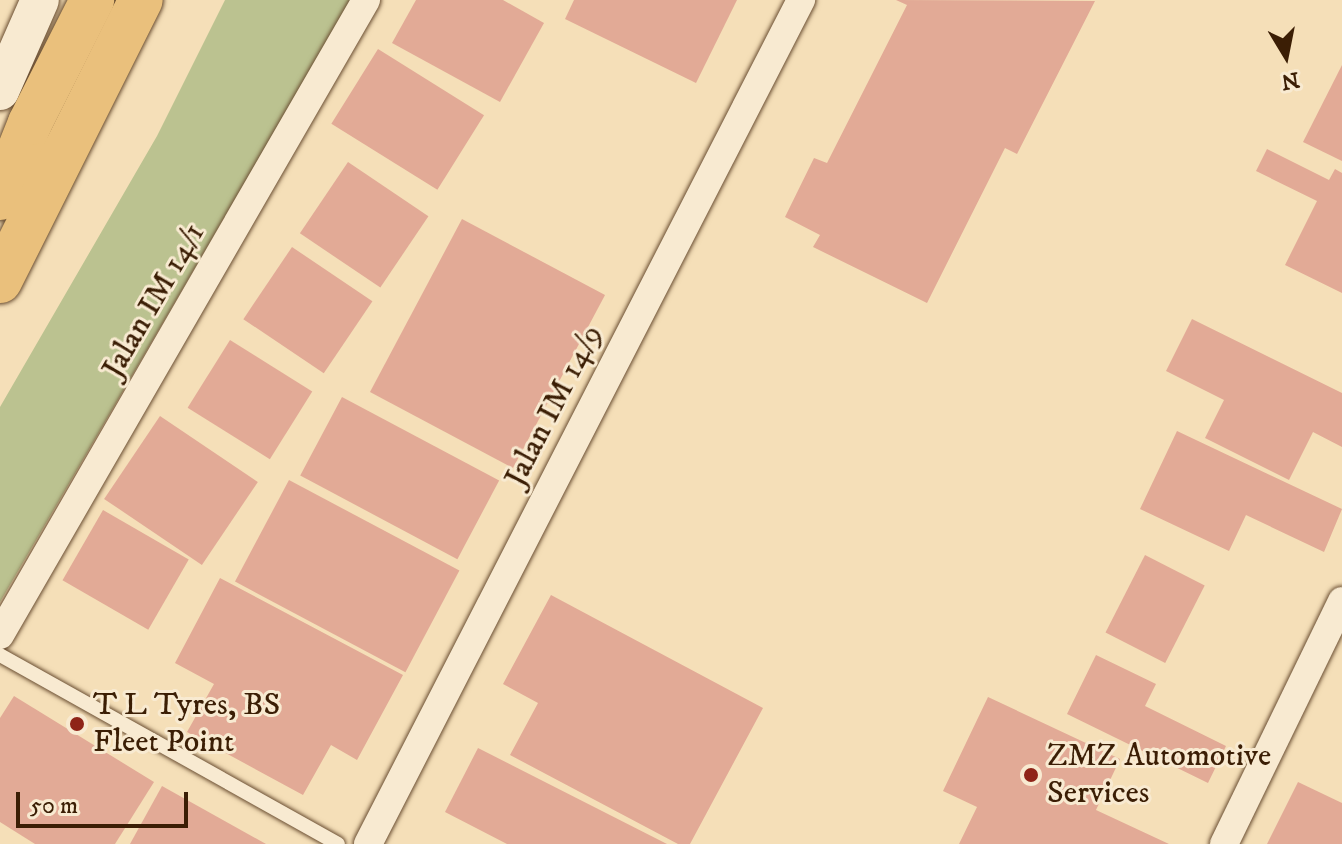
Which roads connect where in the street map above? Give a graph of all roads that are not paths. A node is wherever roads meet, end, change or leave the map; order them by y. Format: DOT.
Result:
graph roads {
  1 [pos="40,0"];
  2 [pos="81,0"];
  3 [pos="92,0"];
  4 [pos="141,0"];
  5 [pos="173,0"];
  6 [pos="366,0"];
  7 [pos="801,0"];
  8 [pos="0,91"];
  9 [pos="30,123"];
  10 [pos="0,198"];
  11 [pos="25,235"];
  12 [pos="0,281"];
  13 [pos="1342,601"];
  14 [pos="0,635"];
  15 [pos="0,655"];
  16 [pos="338,844"];
  17 [pos="368,844"];
  18 [pos="1224,844"];
  1 -- 8 [label="street"];
  2 -- 9 [label="highway"];
  3 -- 9 [label="highway"];
  4 -- 11 [label="highway"];
  5 -- 11 [label="highway"];
  6 -- 14 [label="street, Jalan IM 14/1"];
  7 -- 17 [label="street, Jalan IM 14/9"];
  9 -- 10 [label="highway"];
  11 -- 12 [label="highway"];
  13 -- 18 [label="street"];
  15 -- 16 [label="lane"];
}
